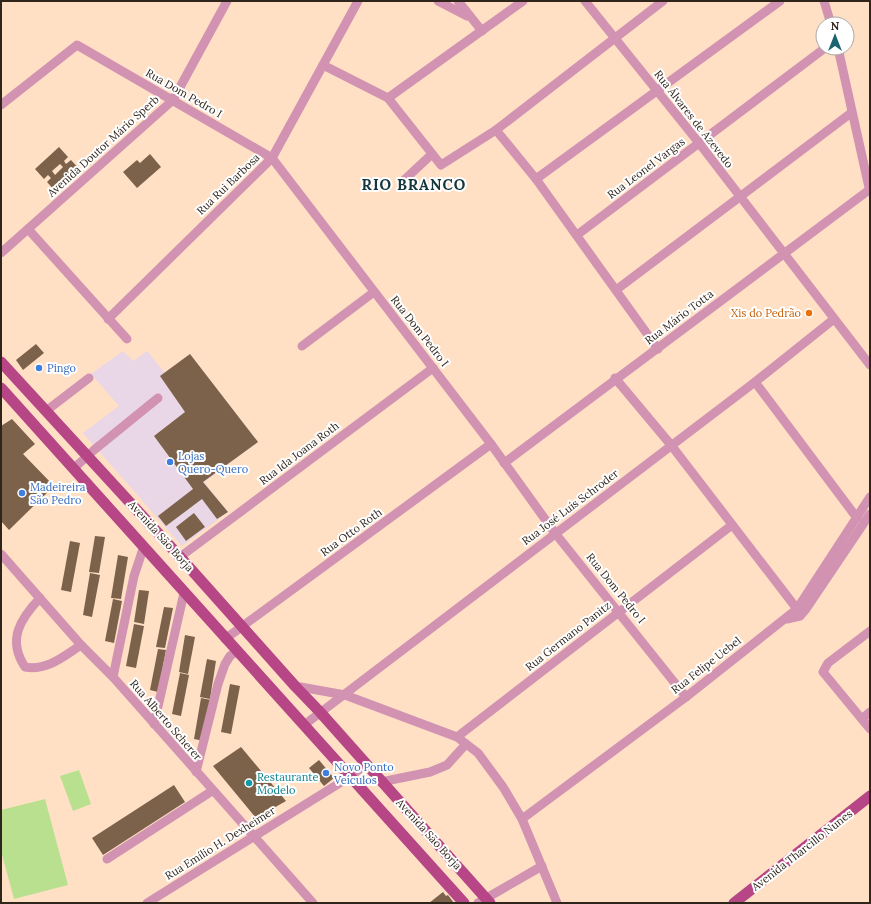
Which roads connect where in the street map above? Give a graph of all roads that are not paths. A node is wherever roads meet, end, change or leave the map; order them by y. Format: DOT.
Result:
graph roads {
  1 [pos="227,1"];
  2 [pos="358,1"];
  3 [pos="438,1"];
  4 [pos="458,1"];
  5 [pos="523,1"];
  6 [pos="585,1"];
  7 [pos="663,1"];
  8 [pos="780,1"];
  9 [pos="824,1"];
  10 [pos="468,16"];
  11 [pos="829,16"];
  12 [pos="482,31"];
  13 [pos="615,37"];
  14 [pos="815,56"];
  15 [pos="840,56"];
  16 [pos="322,65"];
  17 [pos="657,91"];
  18 [pos="388,98"];
  19 [pos="173,100"];
  20 [pos="1,105"];
  21 [pos="851,113"];
  22 [pos="496,130"];
  23 [pos="699,143"];
  24 [pos="432,154"];
  25 [pos="272,158"];
  26 [pos="536,179"];
  27 [pos="402,182"];
  28 [pos="870,191"];
  29 [pos="740,197"];
  30 [pos="28,229"];
  31 [pos="577,235"];
  32 [pos="1,253"];
  33 [pos="782,253"];
  34 [pos="616,290"];
  35 [pos="374,292"];
  36 [pos="108,319"];
  37 [pos="834,319"];
  38 [pos="127,340"];
  39 [pos="302,346"];
  40 [pos="658,349"];
  41 [pos="1,362"];
  42 [pos="870,365"];
  43 [pos="432,368"];
  44 [pos="89,378"];
  45 [pos="616,378"];
  46 [pos="755,382"];
  47 [pos="1,388"];
  48 [pos="158,398"];
  49 [pos="46,411"];
  50 [pos="491,444"];
  51 [pos="671,445"];
  52 [pos="88,457"];
  53 [pos="504,463"];
  54 [pos="73,469"];
  55 [pos="870,497"];
  56 [pos="870,514"];
  57 [pos="857,518"];
  58 [pos="732,525"];
  59 [pos="555,532"];
  60 [pos="143,549"];
  61 [pos="1,554"];
  62 [pos="180,557"];
  63 [pos="184,593"];
  64 [pos="40,598"];
  65 [pos="797,609"];
  66 [pos="619,612"];
  67 [pos="784,620"];
  68 [pos="242,627"];
  69 [pos="870,630"];
  70 [pos="225,639"];
  71 [pos="81,645"];
  72 [pos="236,652"];
  73 [pos="113,677"];
  74 [pos="295,686"];
  75 [pos="345,695"];
  76 [pos="686,697"];
  77 [pos="320,712"];
  78 [pos="870,712"];
  79 [pos="862,719"];
  80 [pos="154,724"];
  81 [pos="304,725"];
  82 [pos="870,729"];
  83 [pos="457,737"];
  84 [pos="466,744"];
  85 [pos="366,764"];
  86 [pos="196,772"];
  87 [pos="351,776"];
  88 [pos="382,782"];
  89 [pos="212,791"];
  90 [pos="870,796"];
  91 [pos="522,819"];
  92 [pos="253,837"];
  93 [pos="107,859"];
  94 [pos="542,866"];
  95 [pos="160,900"];
  96 [pos="485,901"];
  97 [pos="147,903"];
  98 [pos="313,903"];
  99 [pos="464,903"];
  100 [pos="557,903"];
  101 [pos="734,903"];
  1 -- 19 [label="street, Avenida Doutor Mário Sperb"];
  2 -- 16 [label="street, Rua Rui Barbosa"];
  3 -- 10 [label="street"];
  4 -- 10 [label="street"];
  5 -- 12 [label="street"];
  6 -- 13 [label="street, Rua Álvares de Azevedo"];
  7 -- 13 [label="street"];
  8 -- 17 [label="street"];
  9 -- 11 [label="street"];
  10 -- 12 [label="street"];
  12 -- 18 [label="street"];
  13 -- 17 [label="street, Rua Álvares de Azevedo"];
  13 -- 22 [label="street"];
  14 -- 23 [label="street, Rua Leonel Vargas"];
  15 -- 21 [label="street"];
  16 -- 18 [label="street"];
  16 -- 25 [label="street, Rua Rui Barbosa"];
  17 -- 23 [label="street, Rua Álvares de Azevedo"];
  17 -- 26 [label="street"];
  18 -- 24 [label="street"];
  19 -- 20 [label="street, Rua Dom Pedro I"];
  19 -- 25 [label="street, Rua Dom Pedro I"];
  19 -- 30 [label="street, Avenida Doutor Mário Sperb"];
  21 -- 28 [label="street"];
  21 -- 29 [label="street"];
  22 -- 24 [label="street"];
  22 -- 26 [label="street"];
  23 -- 29 [label="street, Rua Álvares de Azevedo"];
  23 -- 31 [label="street, Rua Leonel Vargas"];
  24 -- 27 [label="street"];
  25 -- 35 [label="street, Rua Dom Pedro I"];
  25 -- 36 [label="street, Rua Rui Barbosa"];
  26 -- 31 [label="street"];
  28 -- 33 [label="street, Rua Mário Totta"];
  29 -- 33 [label="street, Rua Álvares de Azevedo"];
  29 -- 34 [label="street"];
  30 -- 32 [label="street, Avenida Doutor Mário Sperb"];
  30 -- 36 [label="street"];
  31 -- 34 [label="street"];
  33 -- 37 [label="street, Rua Álvares de Azevedo"];
  33 -- 40 [label="street, Rua Mário Totta"];
  34 -- 40 [label="street"];
  35 -- 39 [label="street"];
  35 -- 43 [label="street, Rua Dom Pedro I"];
  36 -- 38 [label="street"];
  37 -- 42 [label="street, Rua Álvares de Azevedo"];
  37 -- 46 [label="street, Rua José Luís Schroder"];
  40 -- 45 [label="street, Rua Mário Totta"];
  41 -- 49 [label="main road, Avenida São Borja"];
  43 -- 50 [label="street, Rua Dom Pedro I"];
  43 -- 62 [label="street, Rua Ida Joana Roth"];
  44 -- 49 [label="street"];
  45 -- 51 [label="street"];
  45 -- 53 [label="street, Rua Mário Totta"];
  46 -- 51 [label="street, Rua José Luís Schroder"];
  46 -- 57 [label="street"];
  47 -- 54 [label="main road, Avenida São Borja"];
  48 -- 52 [label="street"];
  49 -- 52 [label="main road, Avenida São Borja"];
  50 -- 53 [label="street, Rua Dom Pedro I"];
  50 -- 68 [label="street, Rua Otto Roth"];
  51 -- 58 [label="street"];
  51 -- 59 [label="street, Rua José Luís Schroder"];
  52 -- 54 [label="street"];
  52 -- 62 [label="main road, Avenida São Borja"];
  53 -- 59 [label="street, Rua Dom Pedro I"];
  54 -- 60 [label="main road, Avenida São Borja"];
  55 -- 57 [label="street, Rua Felipe Uebel"];
  56 -- 67 [label="street"];
  57 -- 65 [label="street, Rua Felipe Uebel"];
  58 -- 65 [label="street"];
  58 -- 66 [label="street, Rua Germano Panitz"];
  59 -- 66 [label="street, Rua Dom Pedro I"];
  59 -- 75 [label="street, Rua José Luís Schroder"];
  60 -- 63 [label="main road, Avenida São Borja"];
  60 -- 73 [label="street"];
  61 -- 64 [label="street, Rua Alberto Scherer"];
  62 -- 68 [label="main road, Avenida São Borja"];
  63 -- 70 [label="main road, Avenida São Borja"];
  63 -- 80 [label="street"];
  64 -- 71 [label="street, Rua Alberto Scherer"];
  64 -- 71 [label="street"];
  65 -- 67 [label="street, Rua Felipe Uebel"];
  66 -- 76 [label="street, Rua Dom Pedro I"];
  66 -- 83 [label="street, Rua Germano Panitz"];
  67 -- 76 [label="street, Rua Felipe Uebel"];
  68 -- 70 [label="street, Rua Otto Roth"];
  68 -- 74 [label="main road, Avenida São Borja"];
  69 -- 79 [label="street"];
  70 -- 72 [label="main road, Avenida São Borja"];
  71 -- 73 [label="street, Rua Alberto Scherer"];
  72 -- 81 [label="main road, Avenida São Borja"];
  72 -- 86 [label="street"];
  73 -- 80 [label="street, Rua Alberto Scherer"];
  74 -- 75 [label="street"];
  74 -- 77 [label="main road, Avenida São Borja"];
  75 -- 77 [label="street, Rua José Luís Schroder"];
  75 -- 83 [label="street"];
  76 -- 91 [label="street, Rua Felipe Uebel"];
  77 -- 81 [label="street"];
  77 -- 85 [label="main road, Avenida São Borja"];
  78 -- 79 [label="street"];
  79 -- 82 [label="street"];
  80 -- 86 [label="street, Rua Alberto Scherer"];
  81 -- 87 [label="main road, Avenida São Borja"];
  83 -- 84 [label="street"];
  84 -- 88 [label="street"];
  84 -- 91 [label="street"];
  85 -- 87 [label="street, Rua Emílio H. Dexheimer"];
  85 -- 88 [label="main road, Avenida São Borja"];
  86 -- 89 [label="street, Rua Alberto Scherer"];
  87 -- 92 [label="street, Rua Emílio H. Dexheimer"];
  87 -- 99 [label="main road, Avenida São Borja"];
  88 -- 96 [label="main road, Avenida São Borja"];
  89 -- 92 [label="street, Rua Alberto Scherer"];
  89 -- 93 [label="street"];
  90 -- 101 [label="main road, Avenida Tharcillo Nunes"];
  91 -- 94 [label="street"];
  92 -- 95 [label="street, Rua Emílio H. Dexheimer"];
  92 -- 98 [label="street, Rua Alberto Scherer"];
  94 -- 96 [label="street"];
  94 -- 100 [label="street"];
  95 -- 97 [label="street, Rua Emílio H. Dexheimer"];
}
